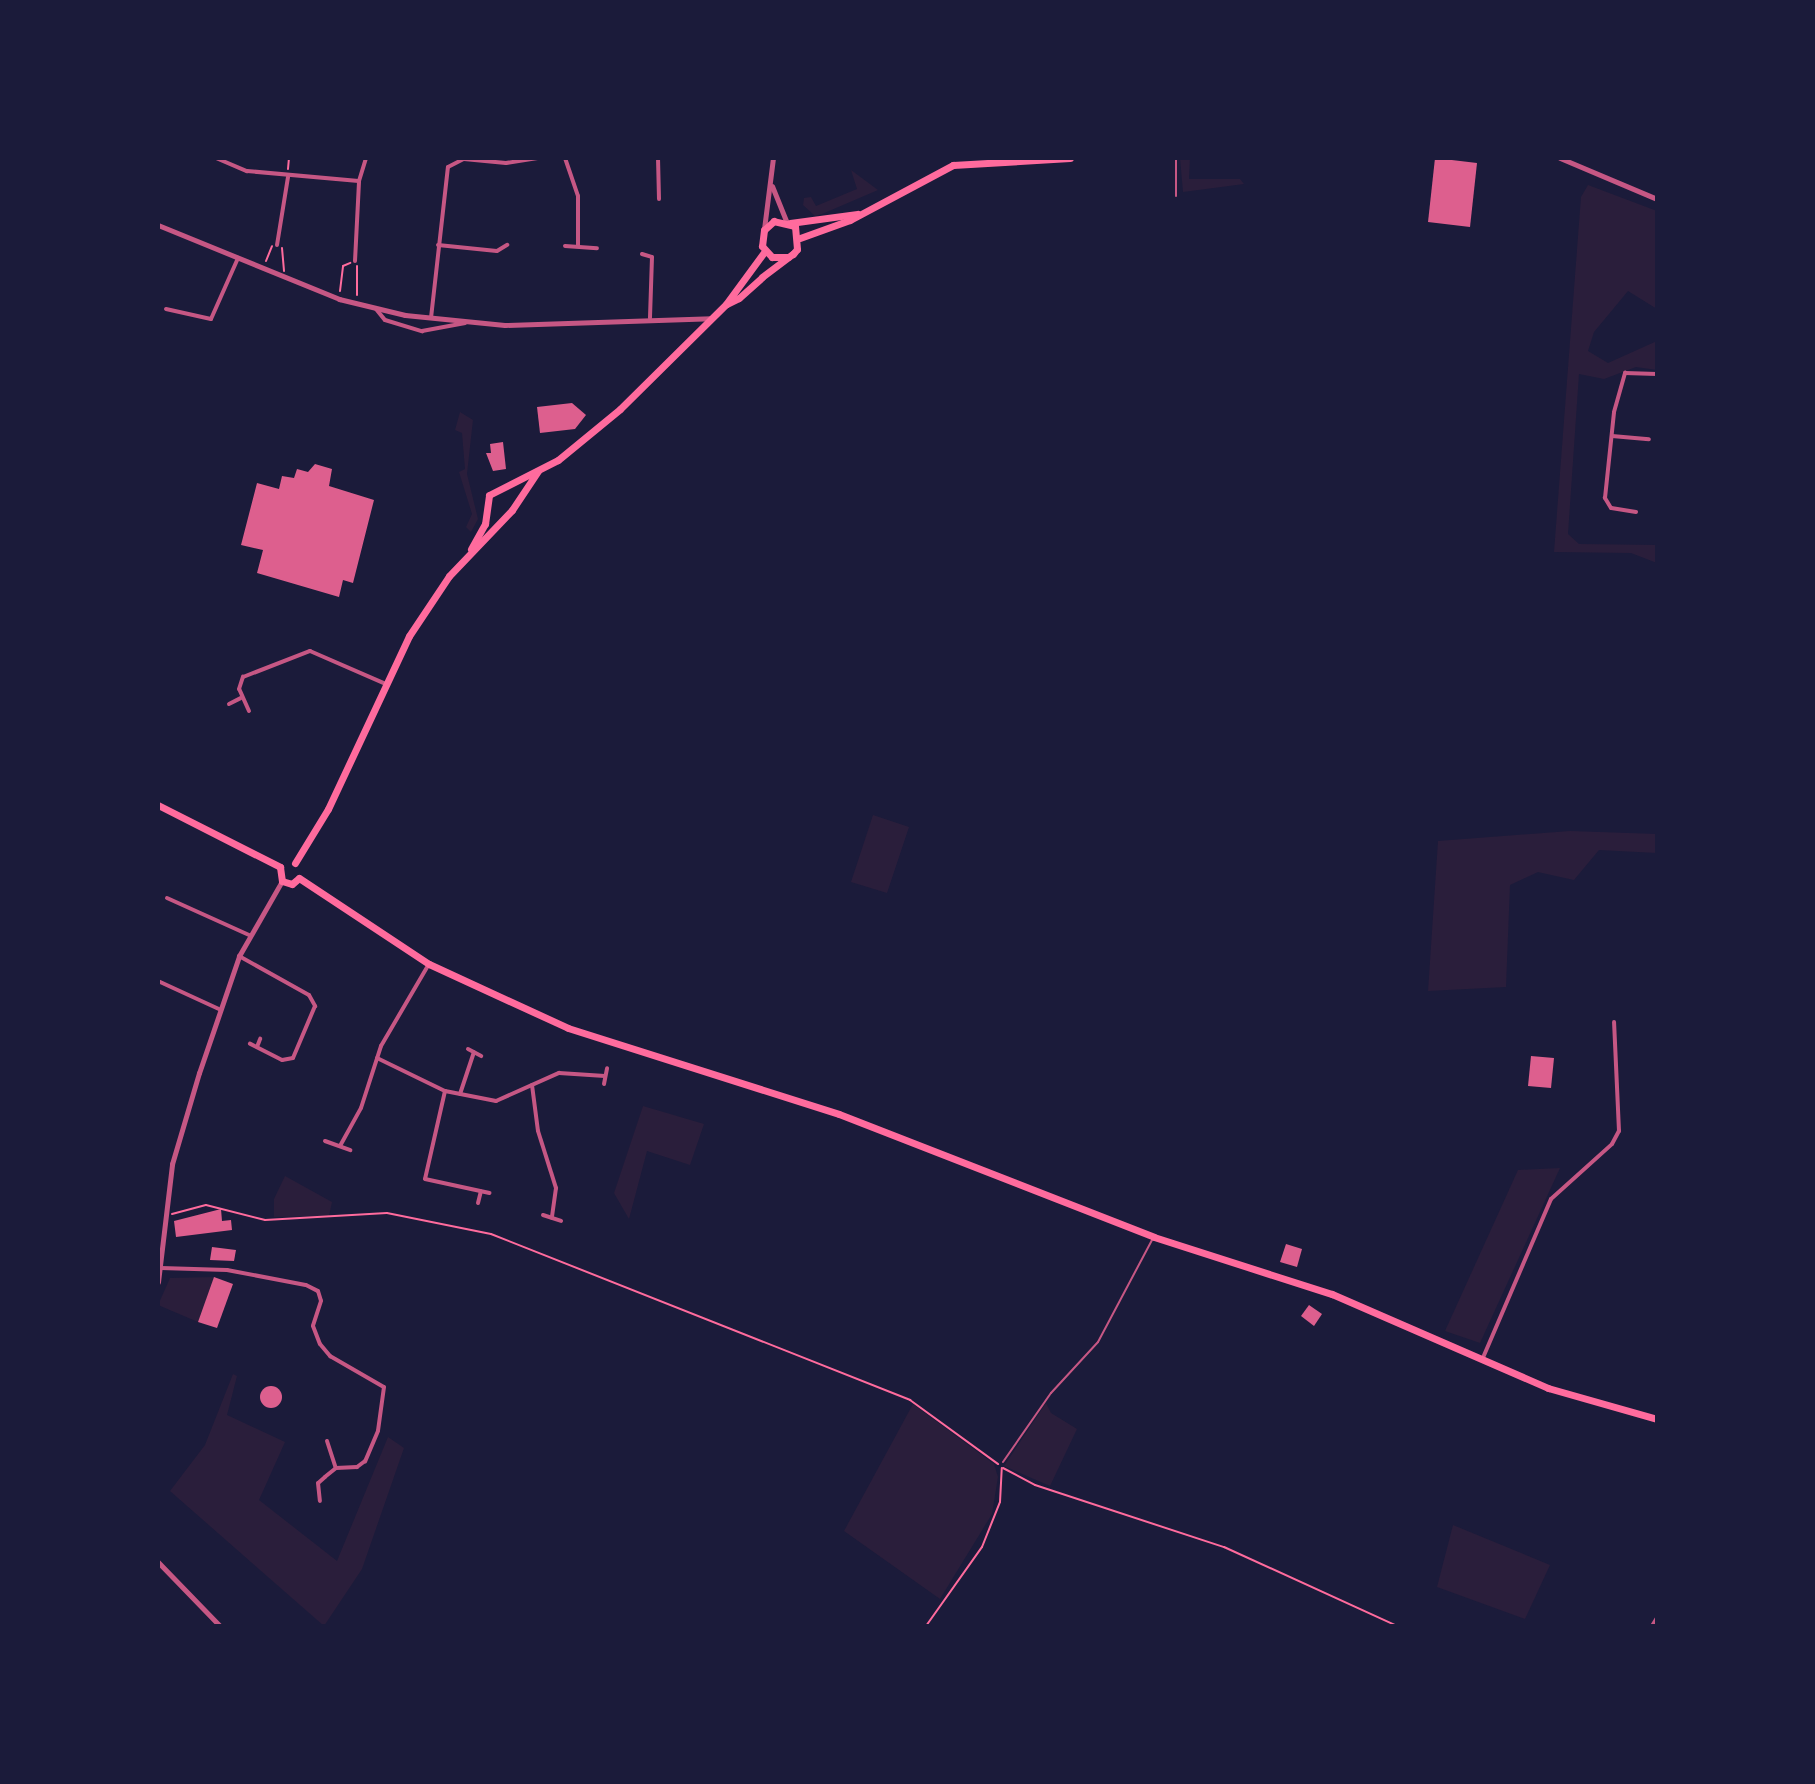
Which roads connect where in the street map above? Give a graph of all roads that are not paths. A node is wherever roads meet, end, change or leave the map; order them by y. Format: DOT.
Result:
graph roads {
  1 [pos="216,158"];
  2 [pos="366,158"];
  3 [pos="538,158"];
  4 [pos="565,158"];
  5 [pos="658,158"];
  6 [pos="773,158"];
  7 [pos="1070,158"];
  8 [pos="1176,158"];
  9 [pos="1560,158"];
  10 [pos="288,177"];
  11 [pos="359,181"];
  12 [pos="772,185"];
  13 [pos="1176,196"];
  14 [pos="659,199"];
  15 [pos="1657,199"];
  16 [pos="857,214"];
  17 [pos="788,222"];
  18 [pos="158,225"];
  19 [pos="764,230"];
  20 [pos="800,238"];
  21 [pos="277,245"];
  22 [pos="438,245"];
  23 [pos="507,245"];
  24 [pos="565,246"];
  25 [pos="578,246"];
  26 [pos="597,248"];
  27 [pos="765,251"];
  28 [pos="642,254"];
  29 [pos="788,257"];
  30 [pos="238,258"];
  31 [pos="355,261"];
  32 [pos="726,304"];
  33 [pos="166,309"];
  34 [pos="376,309"];
  35 [pos="650,318"];
  36 [pos="712,318"];
  37 [pos="211,319"];
  38 [pos="431,319"];
  39 [pos="465,323"];
  40 [pos="208,325"];
  41 [pos="1657,374"];
  42 [pos="1612,436"];
  43 [pos="1649,439"];
  44 [pos="538,471"];
  45 [pos="502,490"];
  46 [pos="514,501"];
  47 [pos="488,510"];
  48 [pos="1636,512"];
  49 [pos="505,516"];
  50 [pos="468,555"];
  51 [pos="386,684"];
  52 [pos="242,698"];
  53 [pos="229,704"];
  54 [pos="249,711"];
  55 [pos="158,805"];
  56 [pos="295,863"];
  57 [pos="280,867"];
  58 [pos="299,878"];
  59 [pos="282,881"];
  60 [pos="179,894"];
  61 [pos="167,898"];
  62 [pos="176,901"];
  63 [pos="249,935"];
  64 [pos="239,956"];
  65 [pos="429,964"];
  66 [pos="158,981"];
  67 [pos="219,1009"];
  68 [pos="1614,1022"];
  69 [pos="260,1039"];
  70 [pos="250,1044"];
  71 [pos="257,1047"];
  72 [pos="468,1049"];
  73 [pos="474,1052"];
  74 [pos="481,1056"];
  75 [pos="377,1058"];
  76 [pos="607,1068"];
  77 [pos="605,1076"];
  78 [pos="604,1084"];
  79 [pos="532,1085"];
  80 [pos="445,1091"];
  81 [pos="460,1094"];
  82 [pos="325,1141"];
  83 [pos="340,1146"];
  84 [pos="350,1150"];
  85 [pos="425,1179"];
  86 [pos="419,1181"];
  87 [pos="481,1191"];
  88 [pos="490,1193"];
  89 [pos="478,1203"];
  90 [pos="543,1215"];
  91 [pos="161,1218"];
  92 [pos="552,1218"];
  93 [pos="561,1221"];
  94 [pos="1154,1237"];
  95 [pos="161,1268"];
  96 [pos="158,1282"];
  97 [pos="1482,1361"];
  98 [pos="1657,1419"];
  99 [pos="327,1441"];
  100 [pos="1002,1464"];
  101 [pos="336,1468"];
  102 [pos="320,1501"];
  103 [pos="158,1562"];
  104 [pos="1657,1618"];
  105 [pos="220,1626"];
  106 [pos="1652,1626"];
  1 -- 10 [label="street"];
  2 -- 11 [label="street"];
  3 -- 22 [label="street"];
  4 -- 25 [label="street"];
  5 -- 14 [label="street"];
  6 -- 12 [label="street"];
  7 -- 16 [label="main road"];
  8 -- 13 [label="lane"];
  9 -- 15 [label="street"];
  10 -- 11 [label="street"];
  10 -- 21 [label="street"];
  11 -- 31 [label="street"];
  12 -- 17 [label="street"];
  12 -- 19 [label="street"];
  16 -- 17 [label="main road"];
  16 -- 20 [label="main road"];
  17 -- 19 [label="main road"];
  17 -- 20 [label="main road"];
  18 -- 30 [label="street"];
  19 -- 27 [label="main road"];
  20 -- 29 [label="main road"];
  22 -- 23 [label="street"];
  22 -- 38 [label="street"];
  24 -- 25 [label="street"];
  25 -- 26 [label="street"];
  27 -- 29 [label="main road"];
  27 -- 32 [label="main road"];
  28 -- 35 [label="street"];
  29 -- 32 [label="main road"];
  30 -- 34 [label="street"];
  30 -- 37 [label="street"];
  32 -- 36 [label="main road"];
  33 -- 37 [label="street"];
  34 -- 38 [label="street"];
  34 -- 39 [label="street"];
  35 -- 36 [label="street"];
  35 -- 39 [label="street"];
  36 -- 44 [label="main road"];
  37 -- 40 [label="street"];
  38 -- 39 [label="street"];
  41 -- 42 [label="street"];
  42 -- 43 [label="street"];
  42 -- 48 [label="street"];
  44 -- 45 [label="main road"];
  44 -- 46 [label="main road"];
  45 -- 46 [label="main road"];
  45 -- 47 [label="main road"];
  46 -- 49 [label="main road"];
  47 -- 49 [label="main road"];
  47 -- 50 [label="main road"];
  49 -- 50 [label="main road"];
  50 -- 51 [label="main road"];
  51 -- 52 [label="street"];
  51 -- 56 [label="main road"];
  52 -- 53 [label="street"];
  52 -- 54 [label="street"];
  55 -- 57 [label="main road"];
  56 -- 57 [label="main road"];
  56 -- 58 [label="main road"];
  57 -- 59 [label="main road"];
  58 -- 59 [label="main road"];
  58 -- 65 [label="main road"];
  59 -- 63 [label="street"];
  60 -- 62 [label="street"];
  61 -- 62 [label="street"];
  62 -- 63 [label="street"];
  63 -- 64 [label="street"];
  64 -- 67 [label="street"];
  64 -- 71 [label="street"];
  65 -- 75 [label="street"];
  65 -- 94 [label="main road"];
  66 -- 67 [label="street"];
  67 -- 91 [label="street"];
  68 -- 97 [label="street"];
  69 -- 71 [label="street"];
  70 -- 71 [label="street"];
  72 -- 73 [label="street"];
  73 -- 74 [label="street"];
  73 -- 81 [label="street"];
  75 -- 80 [label="street"];
  75 -- 83 [label="street"];
  76 -- 77 [label="street"];
  77 -- 78 [label="street"];
  77 -- 79 [label="street"];
  79 -- 81 [label="street"];
  79 -- 92 [label="street"];
  80 -- 81 [label="street"];
  80 -- 85 [label="street"];
  82 -- 83 [label="street"];
  83 -- 84 [label="street"];
  85 -- 86 [label="street"];
  85 -- 87 [label="street"];
  87 -- 88 [label="street"];
  87 -- 89 [label="street"];
  90 -- 92 [label="street"];
  91 -- 95 [label="street"];
  92 -- 93 [label="street"];
  94 -- 97 [label="main road"];
  94 -- 100 [label="lane"];
  95 -- 96 [label="street"];
  95 -- 101 [label="street"];
  97 -- 98 [label="main road"];
  99 -- 101 [label="street"];
  101 -- 102 [label="street"];
  103 -- 105 [label="street"];
  104 -- 106 [label="street"];
}
